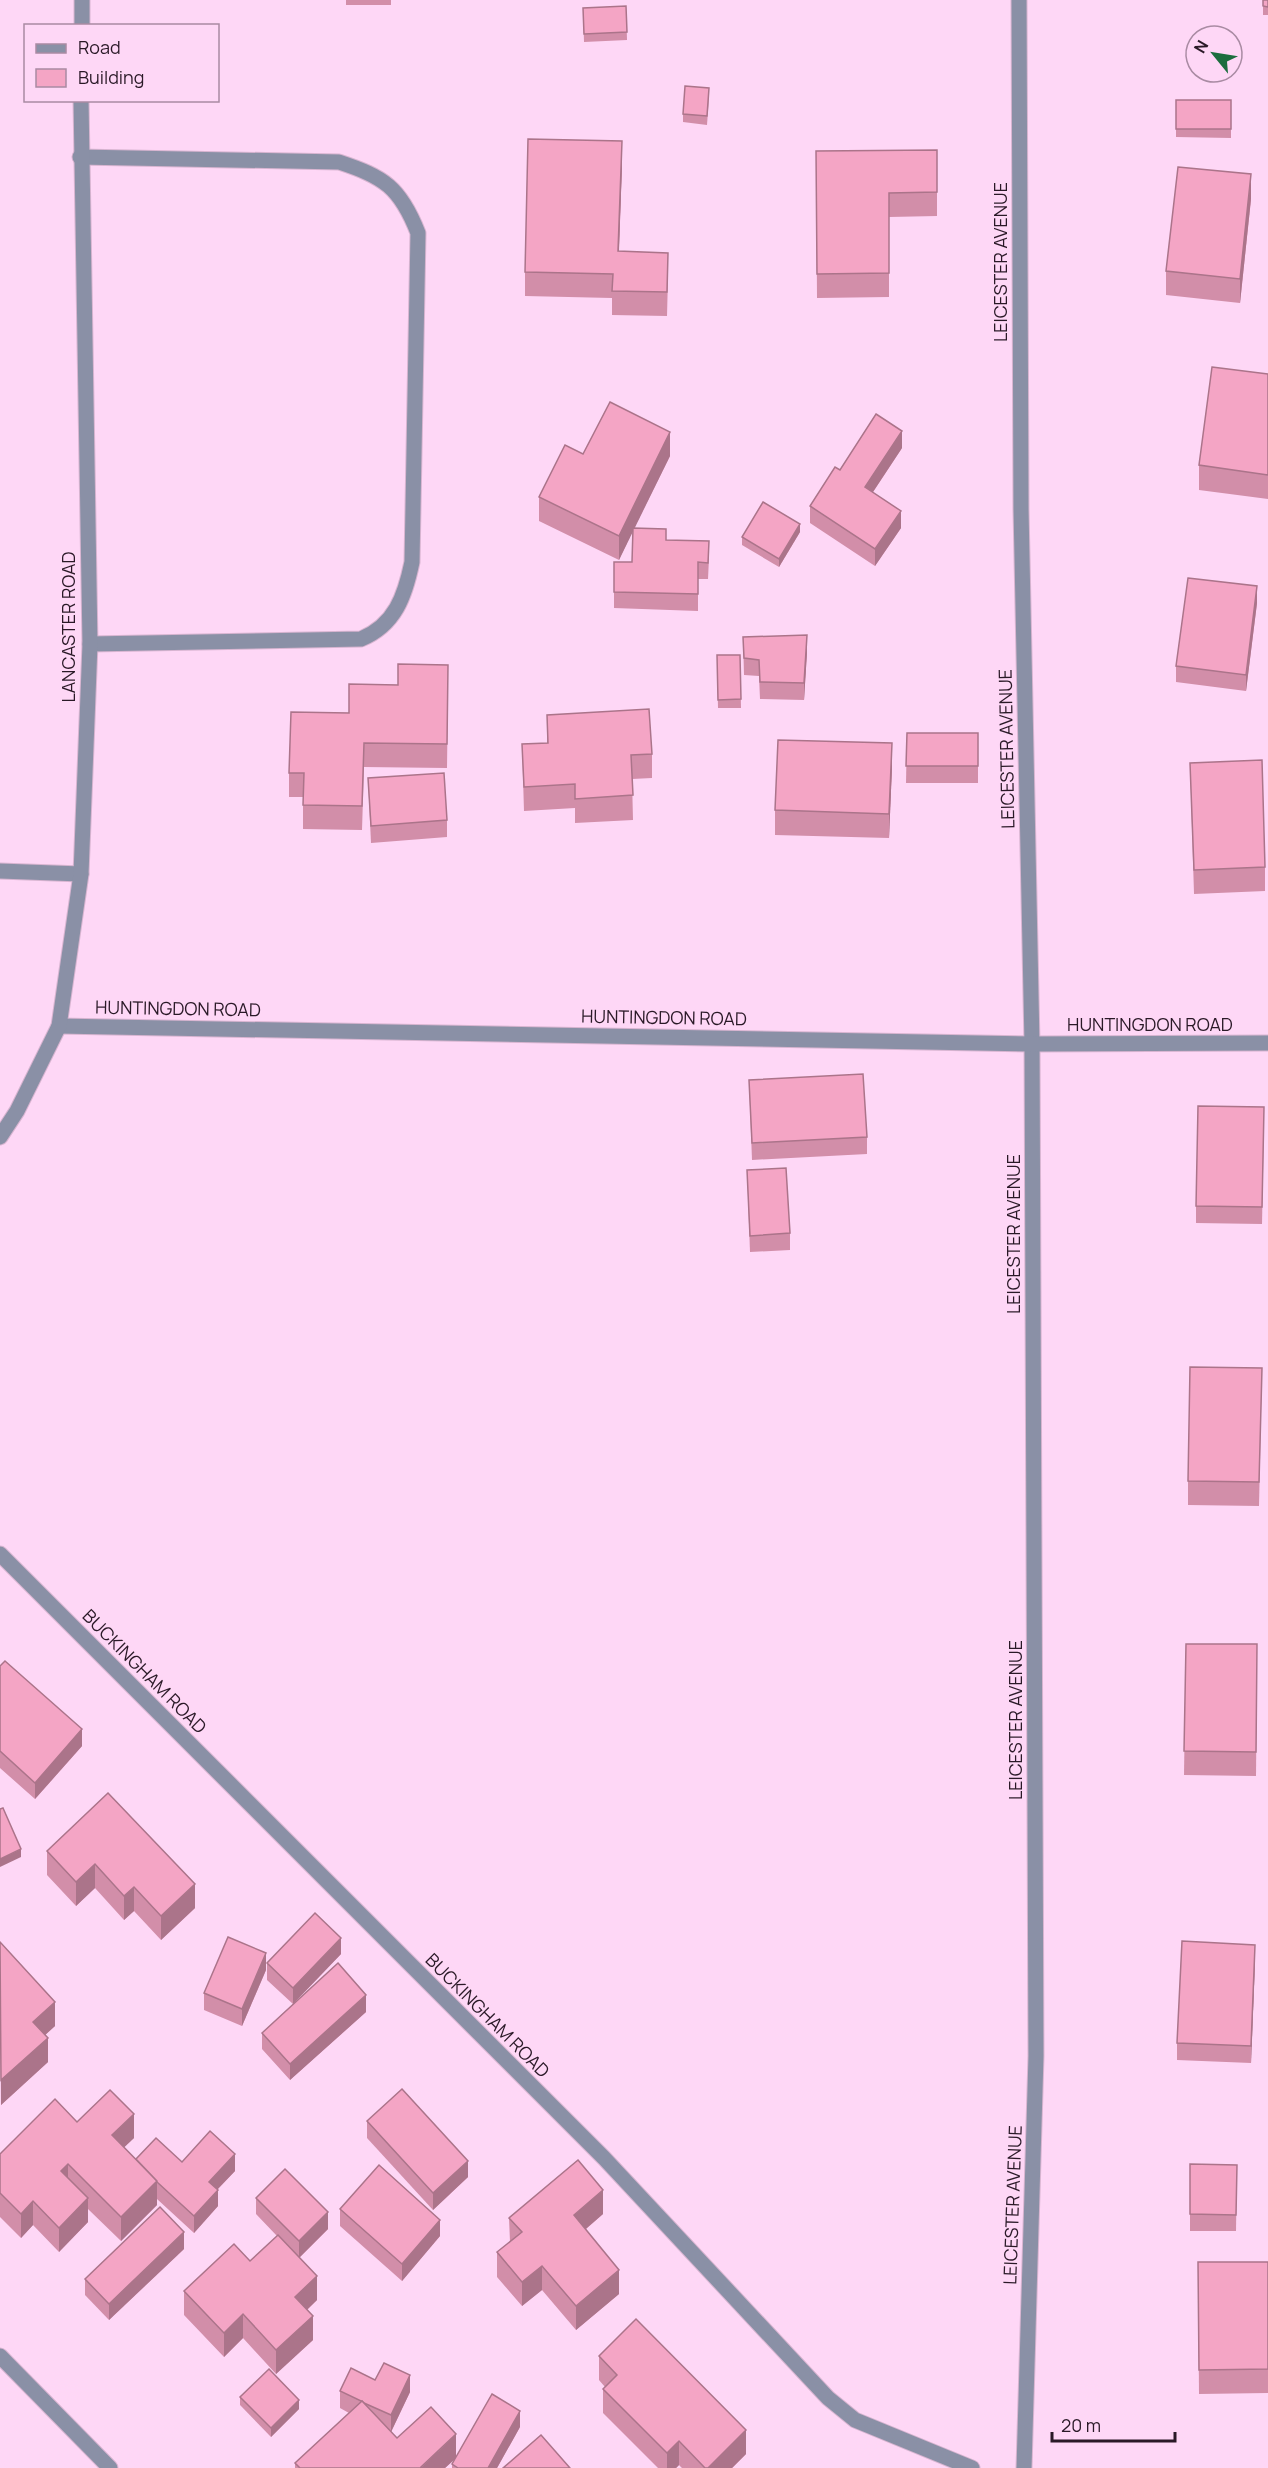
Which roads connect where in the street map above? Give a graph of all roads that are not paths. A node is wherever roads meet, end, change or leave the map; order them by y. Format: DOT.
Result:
graph roads {
  1 [pos="82,0"];
  2 [pos="1019,0"];
  3 [pos="82,24"];
  4 [pos="81,102"];
  5 [pos="80,157"];
  6 [pos="90,644"];
  7 [pos="0,872"];
  8 [pos="81,874"];
  9 [pos="59,1026"];
  10 [pos="1268,1043"];
  11 [pos="1032,1044"];
  12 [pos="0,1137"];
  13 [pos="0,1554"];
  14 [pos="0,2356"];
  15 [pos="110,2468"];
  16 [pos="972,2468"];
  17 [pos="1024,2468"];
  1 -- 3 [label="street"];
  2 -- 11 [label="street, LEICESTER AVENUE"];
  4 -- 5 [label="street, LANCASTER ROAD"];
  5 -- 6 [label="street, LANCASTER ROAD"];
  5 -- 6 [label="street"];
  6 -- 8 [label="street, LANCASTER ROAD"];
  7 -- 8 [label="street"];
  8 -- 9 [label="street, LANCASTER ROAD"];
  9 -- 11 [label="street, HUNTINGDON ROAD"];
  9 -- 12 [label="street, LANCASTER ROAD"];
  10 -- 11 [label="street, HUNTINGDON ROAD"];
  11 -- 17 [label="street, LEICESTER AVENUE"];
  13 -- 16 [label="street, BUCKINGHAM ROAD"];
  14 -- 15 [label="street"];
}
